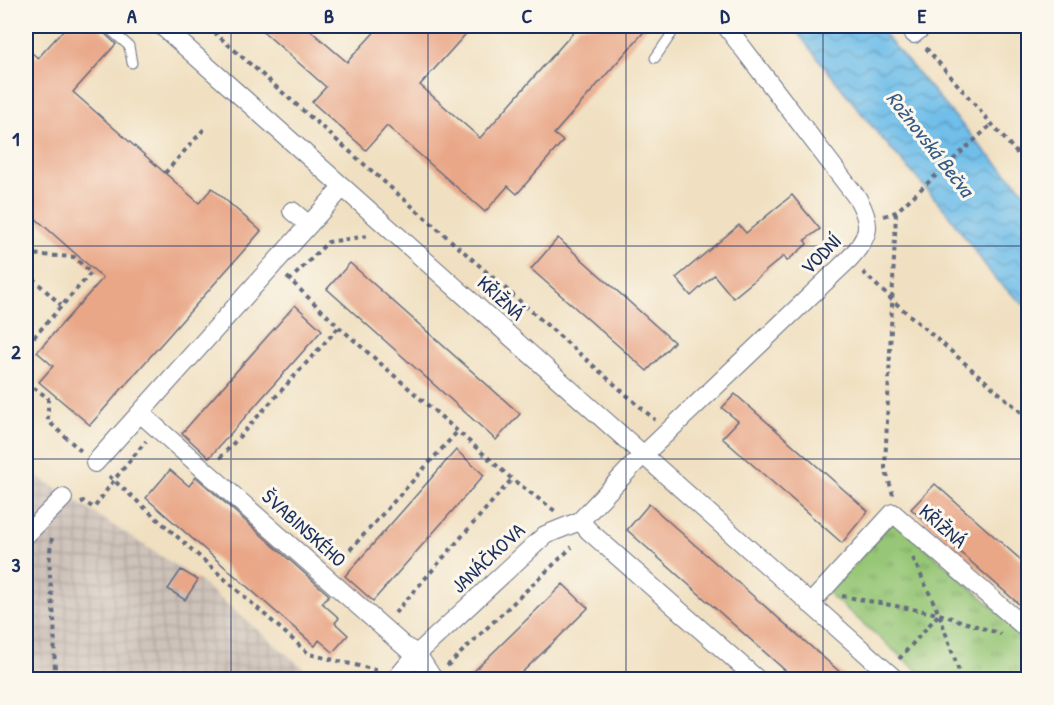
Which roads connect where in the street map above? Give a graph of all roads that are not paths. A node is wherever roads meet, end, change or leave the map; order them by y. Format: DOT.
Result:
graph roads {
  1 [pos="106,26"];
  2 [pos="162,26"];
  3 [pos="677,26"];
  4 [pos="726,26"];
  5 [pos="655,58"];
  6 [pos="132,63"];
  7 [pos="343,187"];
  8 [pos="292,211"];
  9 [pos="309,225"];
  10 [pos="140,413"];
  11 [pos="644,454"];
  12 [pos="95,463"];
  13 [pos="60,501"];
  14 [pos="580,525"];
  15 [pos="26,535"];
  16 [pos="816,598"];
  17 [pos="1029,630"];
  18 [pos="410,650"];
  19 [pos="889,672"];
  20 [pos="437,677"];
  21 [pos="395,680"];
  22 [pos="758,680"];
  1 -- 6 [label="lane"];
  2 -- 7 [label="street, KŘIŽNÁ"];
  3 -- 5 [label="lane"];
  4 -- 11 [label="street, VODNÍ"];
  7 -- 9 [label="street"];
  7 -- 11 [label="street, KŘIŽNÁ"];
  8 -- 9 [label="street"];
  9 -- 10 [label="street"];
  10 -- 12 [label="street"];
  10 -- 18 [label="street, ŠVABINSKÉHO"];
  11 -- 14 [label="street, JANÁČKOVA"];
  11 -- 16 [label="street, KŘIŽNÁ"];
  13 -- 15 [label="street"];
  14 -- 18 [label="street, JANÁČKOVA"];
  14 -- 22 [label="street"];
  16 -- 17 [label="street, KŘIŽNÁ"];
  16 -- 19 [label="street, KŘIŽNÁ"];
  18 -- 20 [label="street, ŠVABINSKÉHO"];
  18 -- 21 [label="street, JANÁČKOVA"];
}
